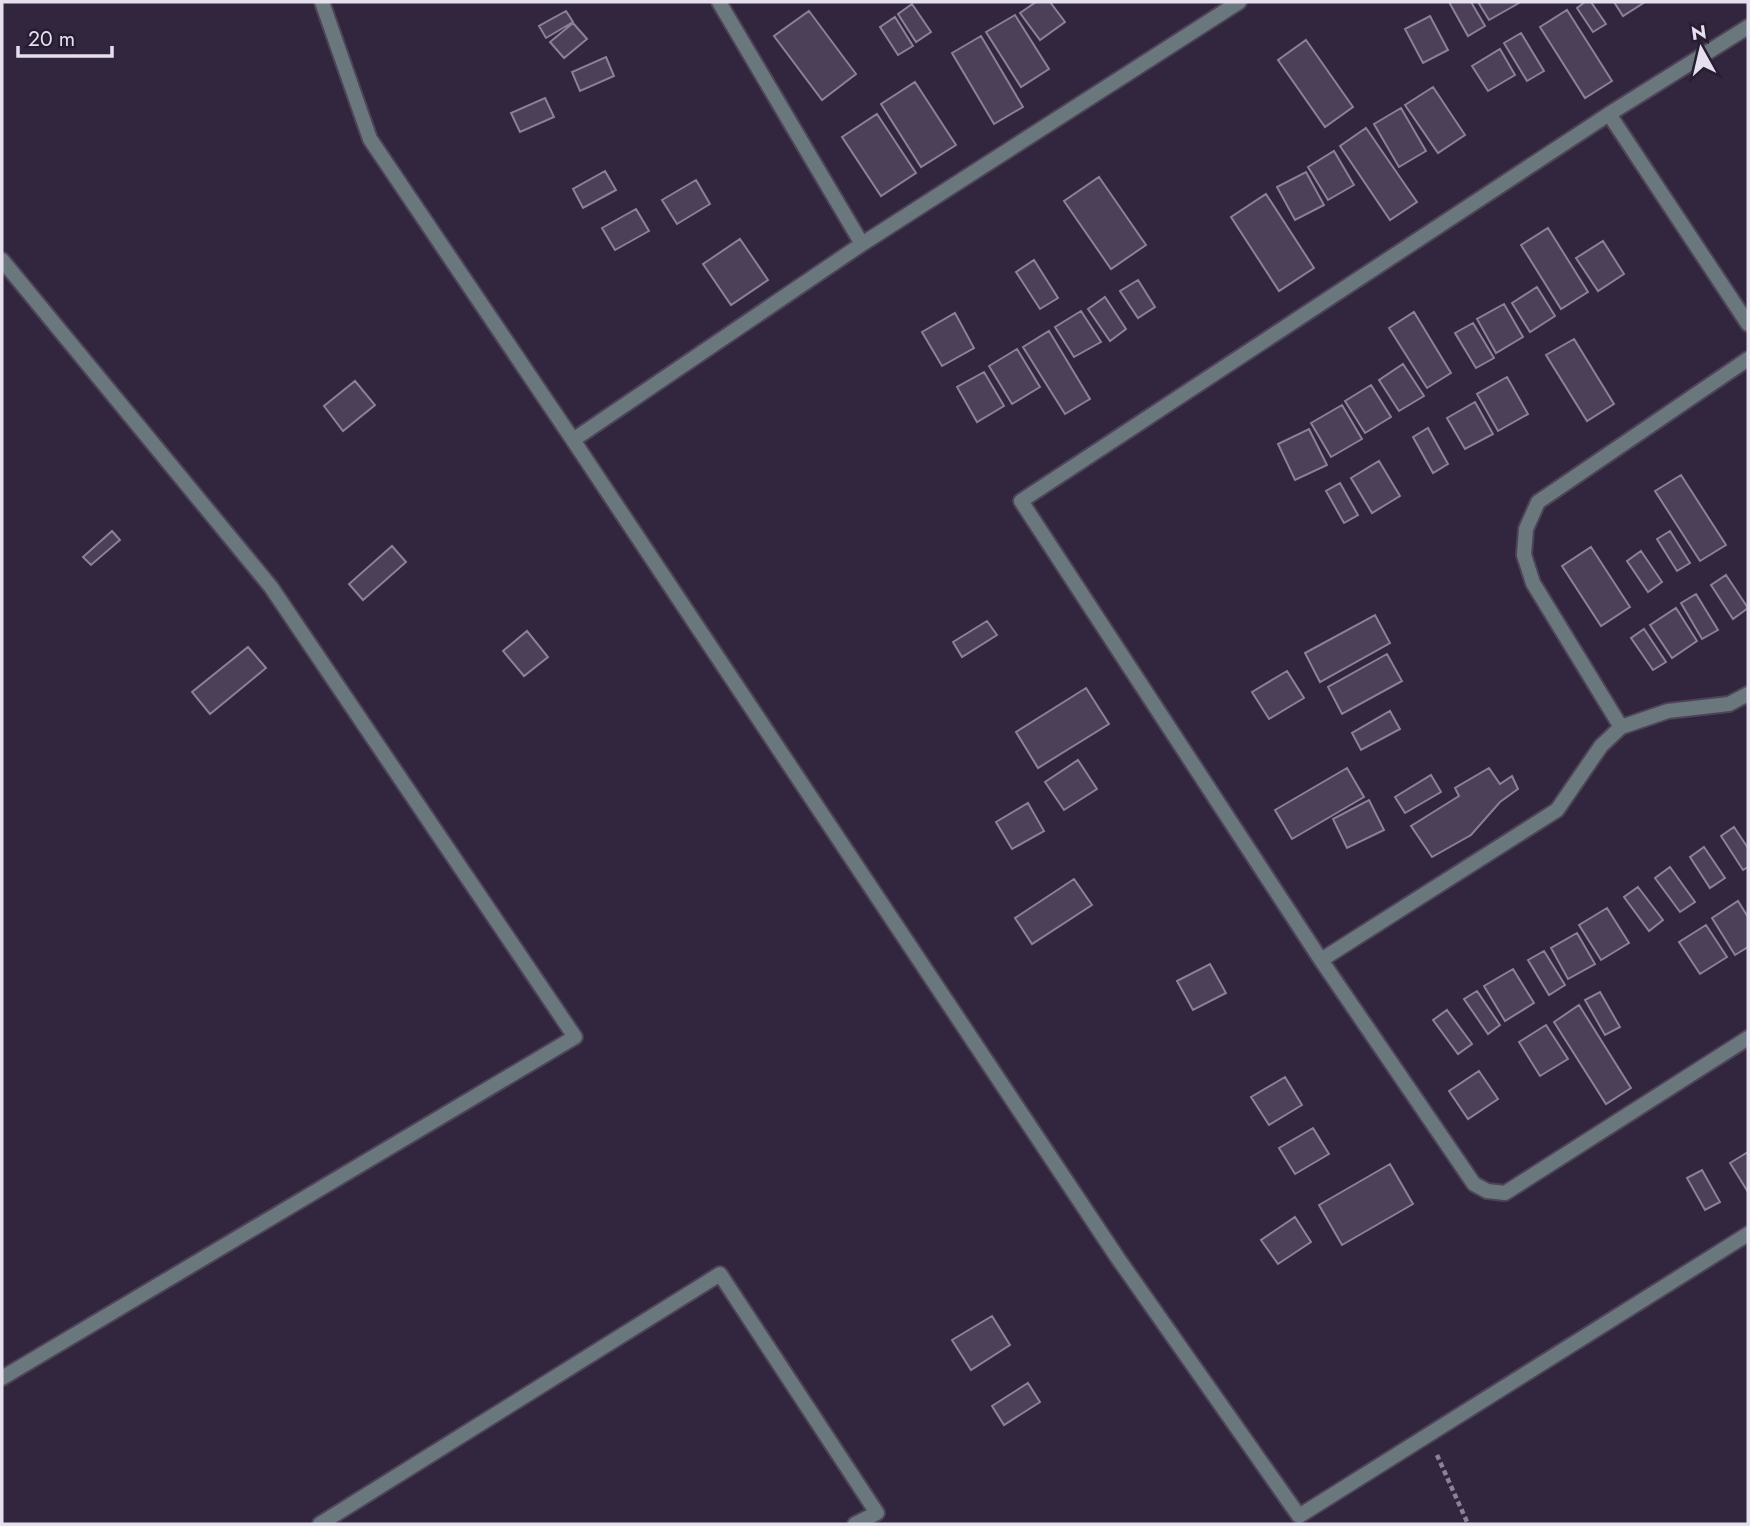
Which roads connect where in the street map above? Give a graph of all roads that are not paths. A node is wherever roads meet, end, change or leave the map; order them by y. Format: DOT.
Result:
graph roads {
  1 [pos="322,2"];
  2 [pos="721,2"];
  3 [pos="1239,2"];
  4 [pos="1748,27"];
  5 [pos="1609,114"];
  6 [pos="862,244"];
  7 [pos="2,260"];
  8 [pos="1748,324"];
  9 [pos="1748,359"];
  10 [pos="573,440"];
  11 [pos="1748,694"];
  12 [pos="1621,727"];
  13 [pos="1321,960"];
  14 [pos="1748,1038"];
  15 [pos="1748,1234"];
  16 [pos="2,1378"];
  17 [pos="320,1524"];
  18 [pos="855,1524"];
  1 -- 10 [label="street"];
  2 -- 6 [label="street"];
  3 -- 6 [label="street"];
  4 -- 5 [label="street"];
  5 -- 8 [label="street"];
  5 -- 13 [label="street"];
  6 -- 10 [label="street"];
  7 -- 16 [label="street"];
  9 -- 12 [label="street"];
  10 -- 15 [label="street"];
  11 -- 12 [label="street"];
  12 -- 13 [label="street"];
  13 -- 14 [label="street"];
  17 -- 18 [label="street"];
}
